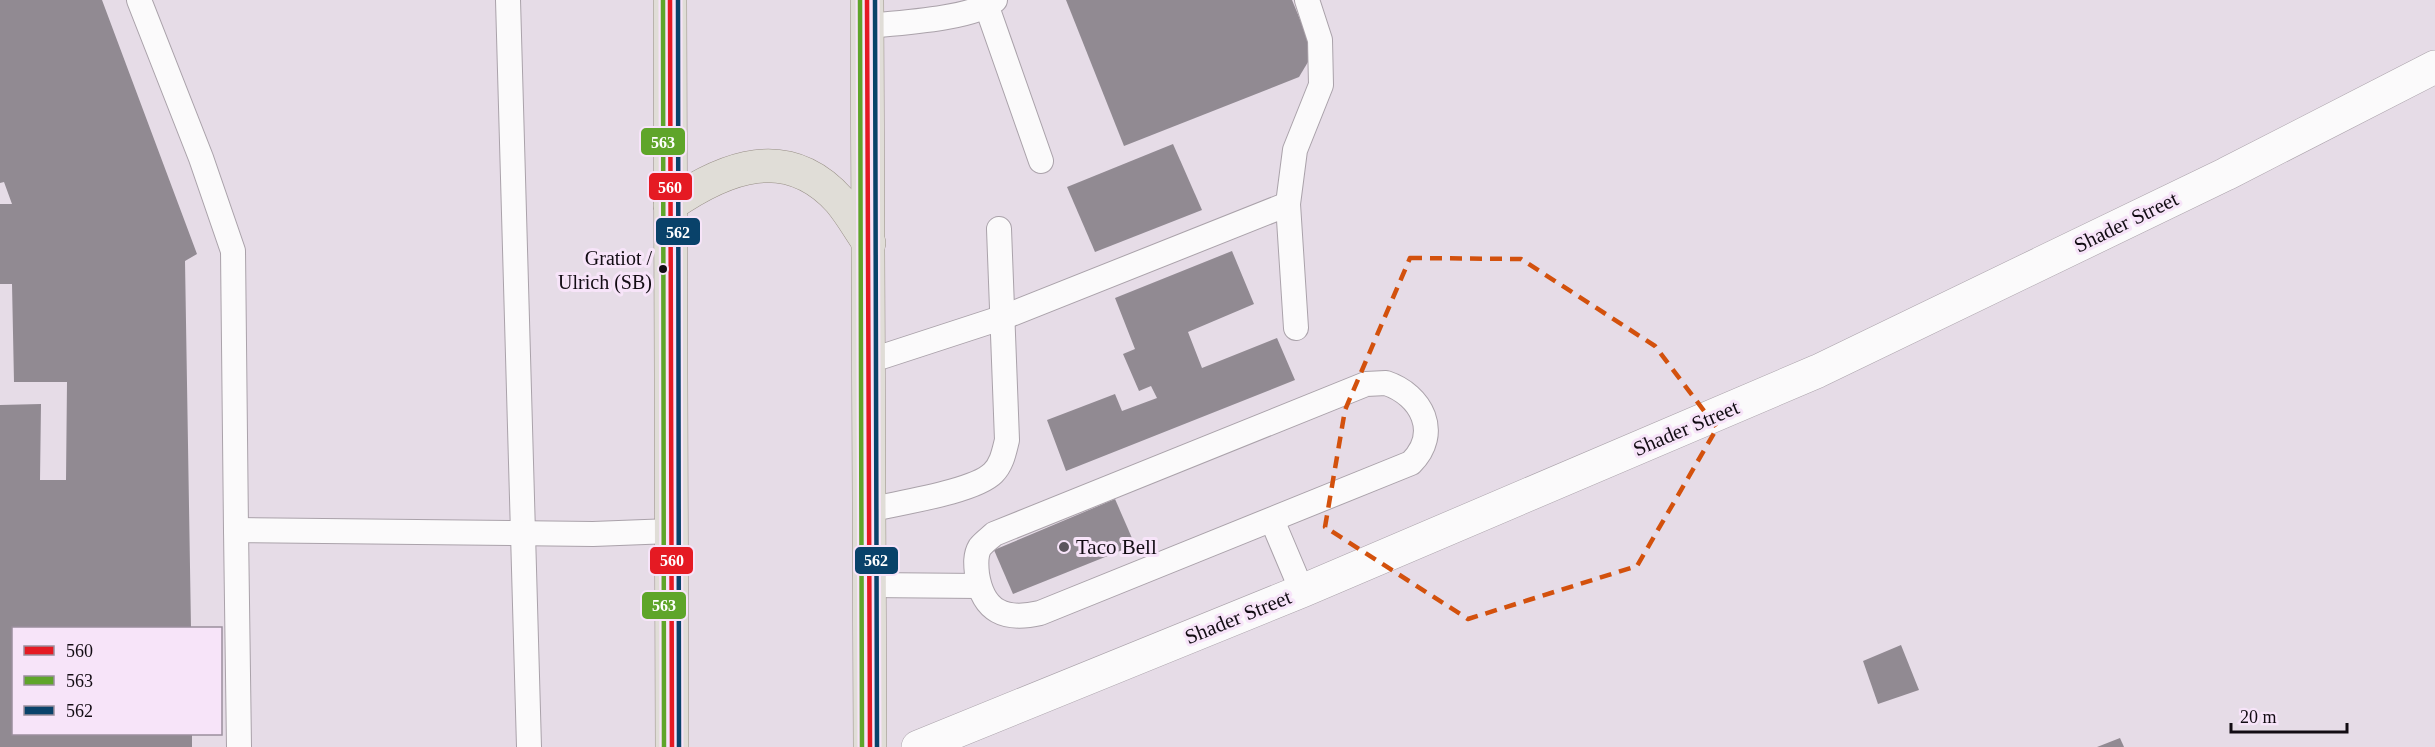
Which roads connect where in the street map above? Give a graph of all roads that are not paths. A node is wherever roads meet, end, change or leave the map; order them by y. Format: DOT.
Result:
graph roads {
  1 [pos="139,0"];
  2 [pos="508,0"];
  3 [pos="670,0"];
  4 [pos="1307,0"];
  5 [pos="991,4"];
  6 [pos="867,13"];
  7 [pos="2435,67"];
  8 [pos="1041,161"];
  9 [pos="1288,204"];
  10 [pos="670,205"];
  11 [pos="999,229"];
  12 [pos="869,243"];
  13 [pos="1004,317"];
  14 [pos="1296,328"];
  15 [pos="869,361"];
  16 [pos="869,510"];
  17 [pos="1272,520"];
  18 [pos="236,530"];
  19 [pos="671,531"];
  20 [pos="523,534"];
  21 [pos="869,585"];
  22 [pos="979,586"];
  23 [pos="1302,591"];
  24 [pos="239,747"];
  25 [pos="529,747"];
  26 [pos="672,747"];
  27 [pos="870,747"];
  28 [pos="918,747"];
  1 -- 18 [label="lane"];
  2 -- 20 [label="lane"];
  3 -- 10 [label="main road"];
  4 -- 9 [label="lane"];
  5 -- 6 [label="lane"];
  5 -- 8 [label="lane"];
  6 -- 12 [label="main road"];
  7 -- 23 [label="street, Shader Street"];
  9 -- 13 [label="lane"];
  9 -- 14 [label="lane"];
  10 -- 12 [label="main road"];
  10 -- 19 [label="main road"];
  11 -- 13 [label="lane"];
  12 -- 15 [label="main road"];
  13 -- 15 [label="lane"];
  13 -- 16 [label="lane"];
  15 -- 16 [label="main road"];
  16 -- 21 [label="main road"];
  17 -- 22 [label="lane"];
  17 -- 22 [label="lane"];
  17 -- 23 [label="lane"];
  18 -- 20 [label="lane"];
  18 -- 24 [label="lane"];
  19 -- 20 [label="lane"];
  19 -- 26 [label="main road"];
  20 -- 25 [label="lane"];
  21 -- 22 [label="lane"];
  21 -- 27 [label="main road"];
  23 -- 28 [label="street, Shader Street"];
}
